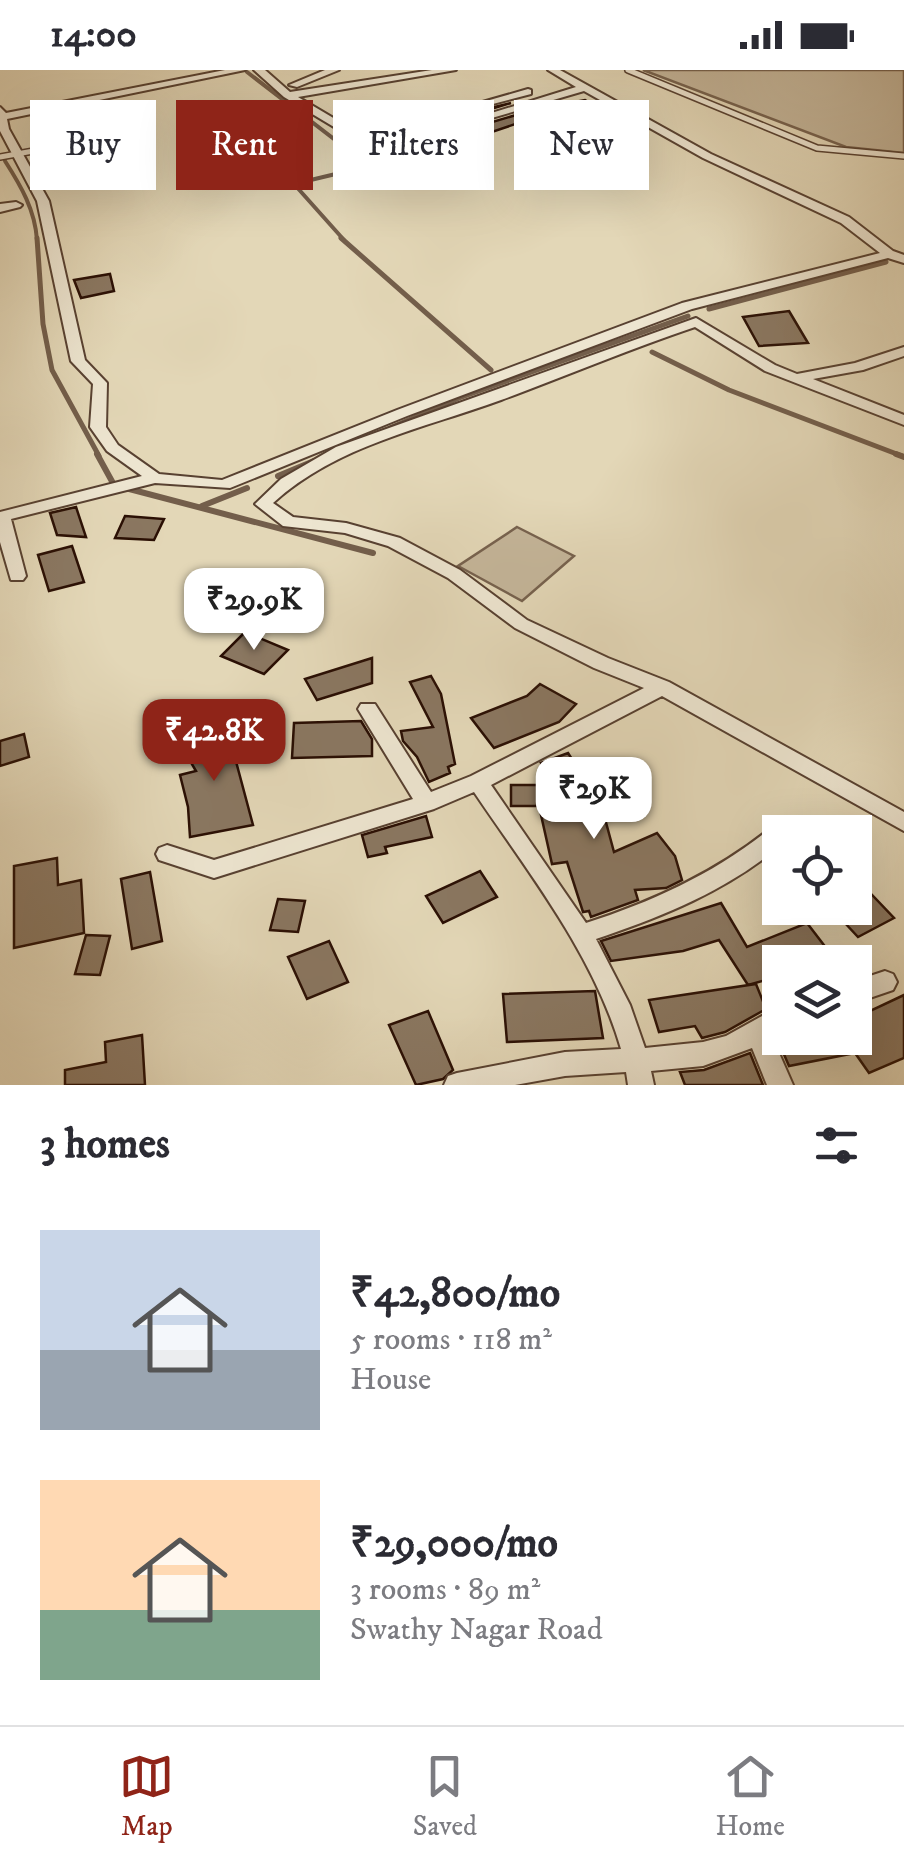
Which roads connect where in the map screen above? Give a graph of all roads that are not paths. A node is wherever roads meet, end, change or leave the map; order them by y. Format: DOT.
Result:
graph roads {
  1 [pos="240,70"];
  2 [pos="258,70"];
  3 [pos="334,70"];
  4 [pos="451,70"];
  5 [pos="553,70"];
  6 [pos="628,70"];
  7 [pos="572,81"];
  8 [pos="584,88"];
  9 [pos="285,92"];
  10 [pos="494,101"];
  11 [pos="1,114"];
  12 [pos="494,114"];
  13 [pos="333,122"];
  14 [pos="30,152"];
  15 [pos="19,154"];
  16 [pos="904,156"];
  17 [pos="0,157"];
  18 [pos="16,205"];
  19 [pos="0,208"];
  20 [pos="889,254"];
  21 [pos="904,259"];
  22 [pos="904,351"];
  23 [pos="796,378"];
  24 [pos="900,417"];
  25 [pos="155,478"];
  26 [pos="1,517"];
  27 [pos="18,576"];
  28 [pos="662,687"];
  29 [pos="368,709"];
  30 [pos="478,782"];
  31 [pos="427,803"];
  32 [pos="904,822"];
  33 [pos="762,849"];
  34 [pos="167,854"];
  35 [pos="579,935"];
  36 [pos="885,982"];
  37 [pos="872,986"];
  38 [pos="762,1032"];
  39 [pos="759,1035"];
  40 [pos="639,1073"];
  41 [pos="457,1085"];
  42 [pos="780,1085"];
  1 -- 11 [label="street"];
  2 -- 9 [label="street"];
  3 -- 9 [label="street"];
  4 -- 9 [label="street"];
  5 -- 7 [label="street"];
  6 -- 16 [label="lane"];
  7 -- 8 [label="street"];
  7 -- 10 [label="street"];
  8 -- 12 [label="street"];
  8 -- 20 [label="street"];
  9 -- 13 [label="street"];
  11 -- 15 [label="street"];
  14 -- 15 [label="lane"];
  15 -- 17 [label="lane"];
  15 -- 25 [label="street"];
  18 -- 19 [label="street"];
  20 -- 21 [label="street"];
  20 -- 25 [label="street"];
  22 -- 23 [label="street"];
  23 -- 24 [label="street"];
  23 -- 28 [label="street"];
  25 -- 26 [label="street"];
  26 -- 27 [label="street"];
  28 -- 30 [label="street"];
  28 -- 32 [label="street"];
  29 -- 31 [label="street"];
  30 -- 31 [label="street"];
  30 -- 35 [label="street"];
  31 -- 34 [label="street"];
  33 -- 35 [label="street"];
  35 -- 40 [label="street"];
  36 -- 37 [label="street"];
  38 -- 39 [label="street"];
  39 -- 40 [label="street"];
  39 -- 42 [label="street"];
  40 -- 41 [label="street"];
}
